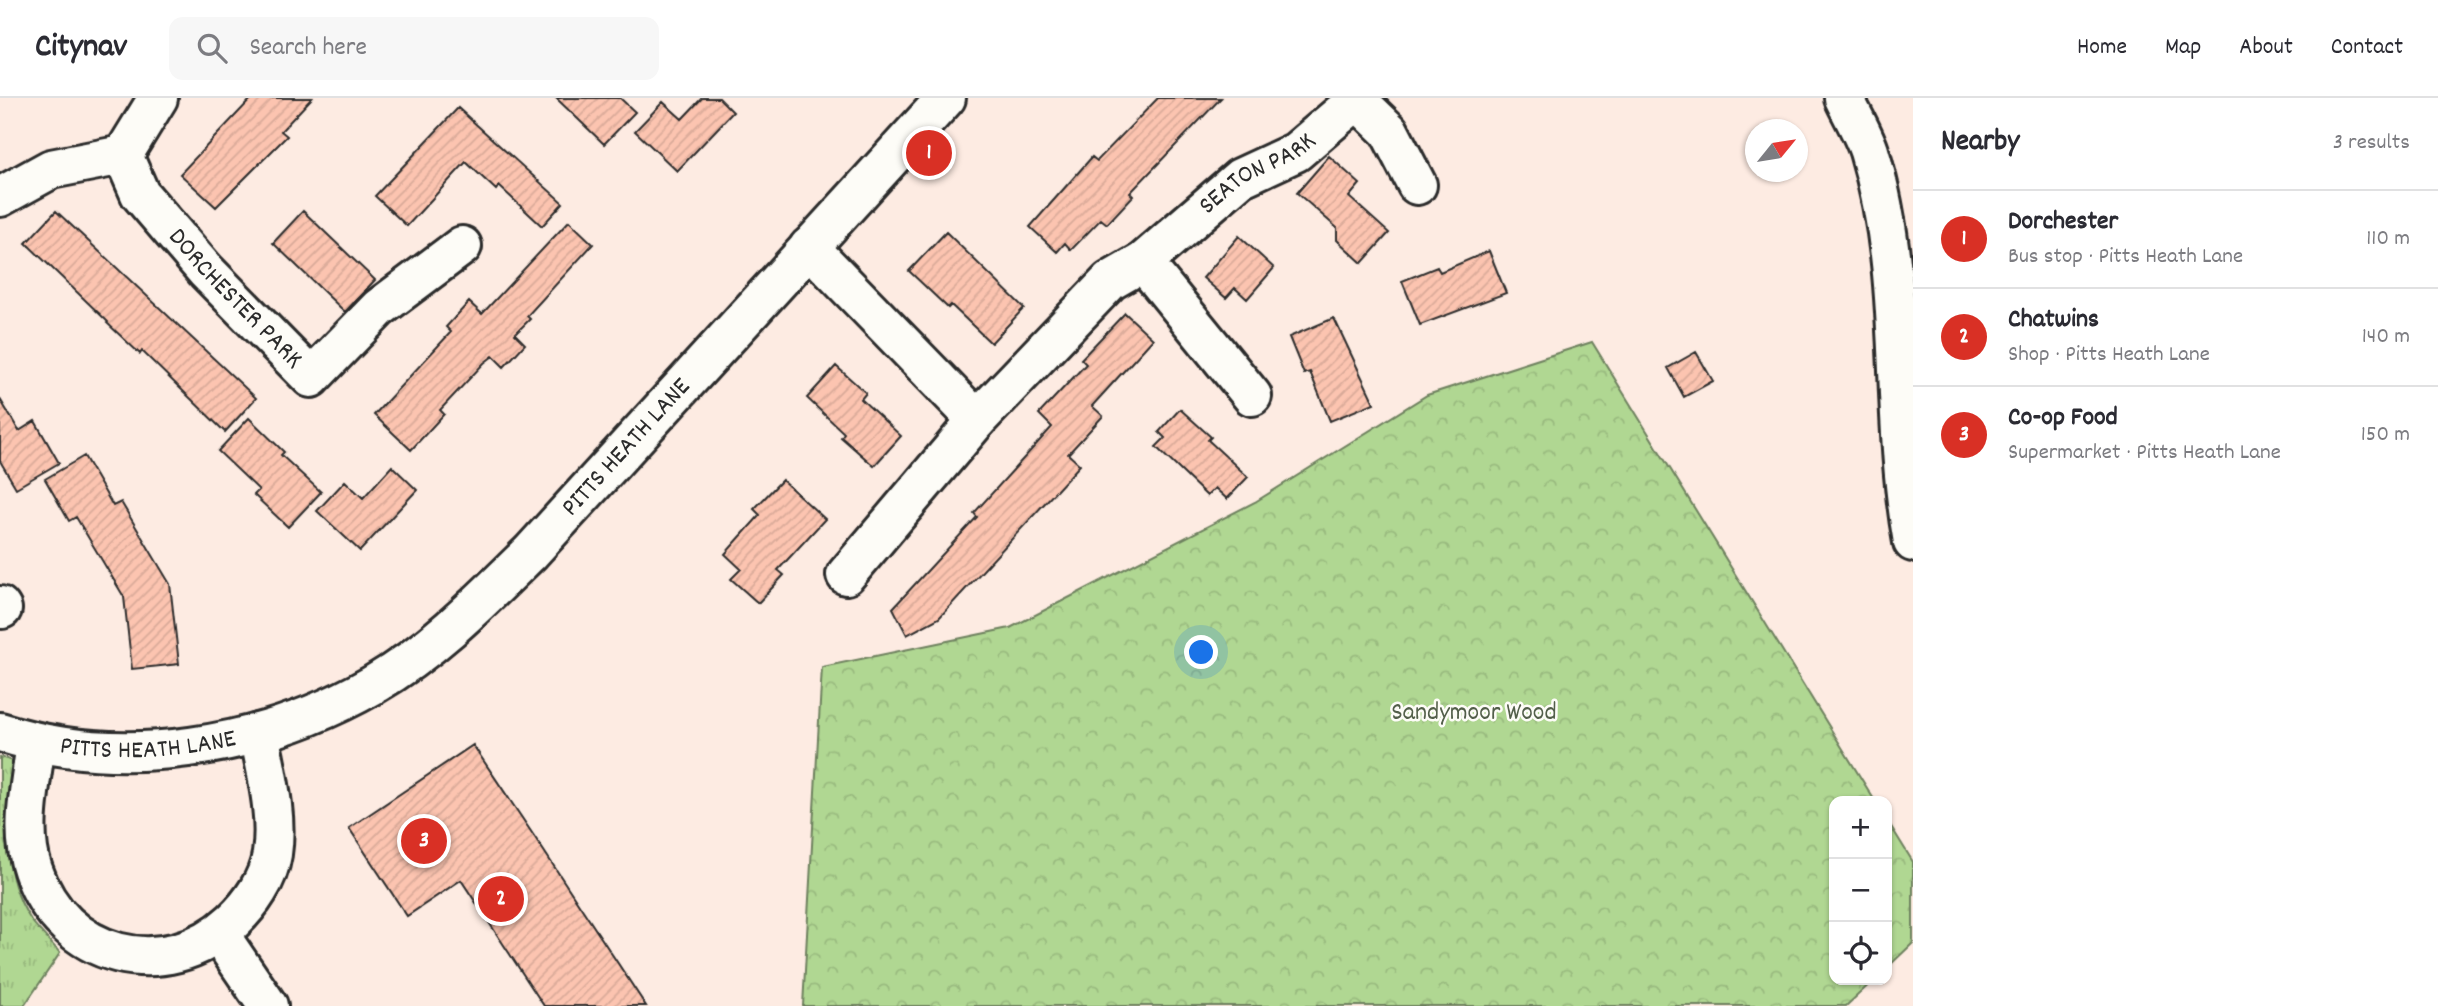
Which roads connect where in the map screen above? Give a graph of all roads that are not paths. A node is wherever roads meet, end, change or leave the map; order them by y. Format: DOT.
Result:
graph roads {
  1 [pos="158,98"];
  2 [pos="946,98"];
  3 [pos="1844,98"];
  4 [pos="123,155"];
  5 [pos="1417,185"];
  6 [pos="0,197"];
  7 [pos="462,246"];
  8 [pos="809,247"];
  9 [pos="1143,262"];
  10 [pos="1252,396"];
  11 [pos="977,420"];
  12 [pos="1909,493"];
  13 [pos="1913,542"];
  14 [pos="846,575"];
  15 [pos="0,732"];
  16 [pos="259,733"];
  17 [pos="36,743"];
  18 [pos="219,934"];
  19 [pos="268,1006"];
  1 -- 4 [label="street"];
  2 -- 8 [label="street, PITTS HEATH LANE"];
  3 -- 12 [label="street"];
  4 -- 6 [label="street"];
  4 -- 7 [label="street, DORCHESTER PARK"];
  5 -- 9 [label="street, SEATON PARK"];
  8 -- 11 [label="street"];
  8 -- 16 [label="street, PITTS HEATH LANE"];
  9 -- 10 [label="street"];
  9 -- 11 [label="street, SEATON PARK"];
  11 -- 14 [label="street, SEATON PARK"];
  12 -- 13 [label="street"];
  15 -- 17 [label="street, PITTS HEATH LANE"];
  16 -- 17 [label="street, PITTS HEATH LANE"];
  16 -- 18 [label="street, PITTS HEATH LANE"];
  17 -- 18 [label="street, PITTS HEATH LANE"];
  18 -- 19 [label="street"];
}
